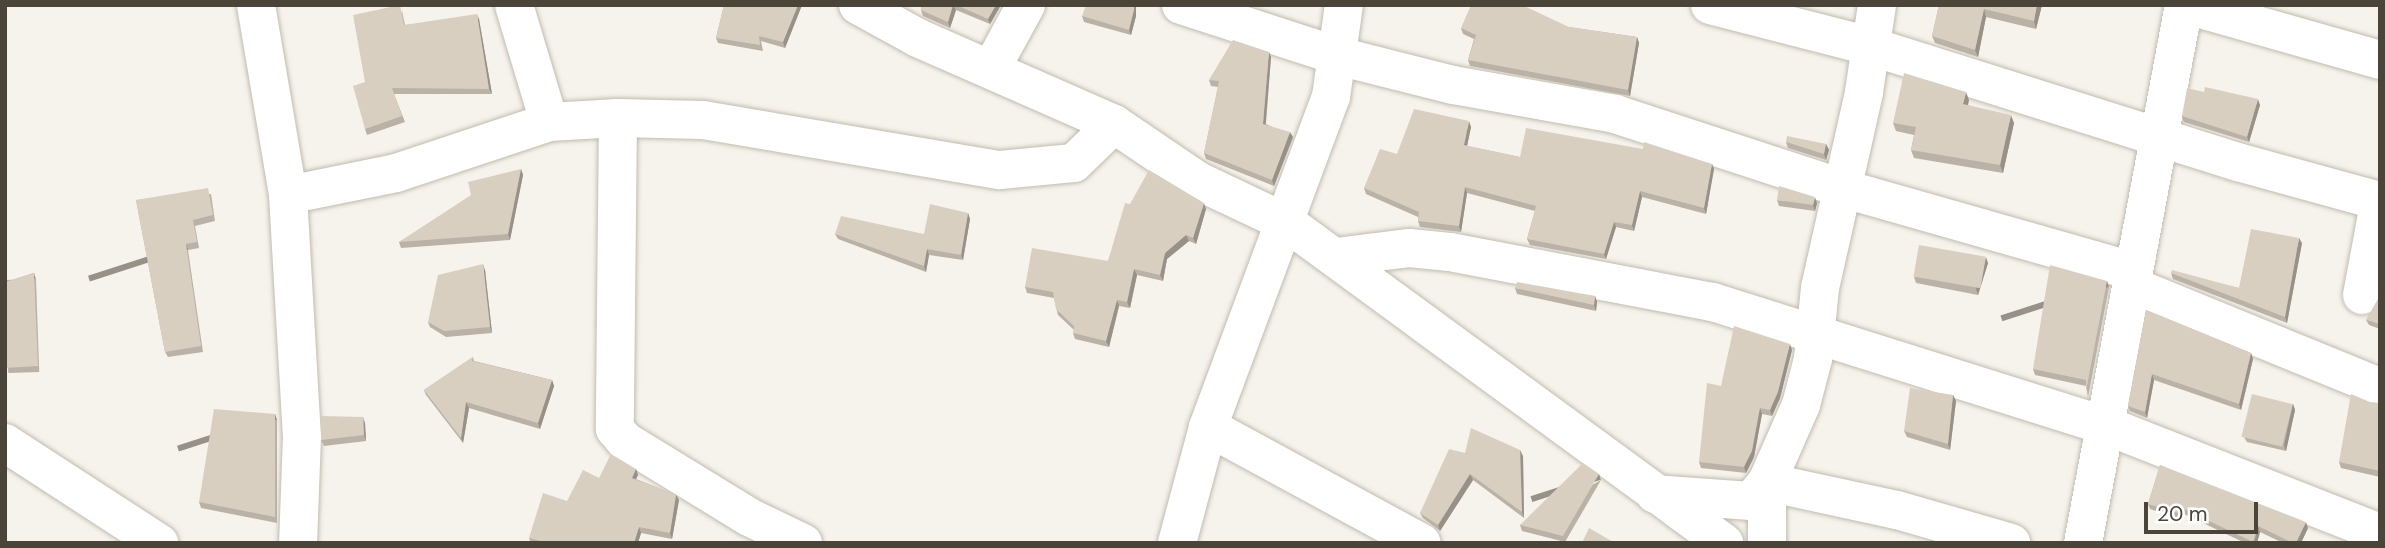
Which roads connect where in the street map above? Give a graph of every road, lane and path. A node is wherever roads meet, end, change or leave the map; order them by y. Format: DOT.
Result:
graph roads {
  1 [pos="256,5"];
  2 [pos="514,5"];
  3 [pos="858,5"];
  4 [pos="1026,5"];
  5 [pos="1181,5"];
  6 [pos="1344,5"];
  7 [pos="1710,5"];
  8 [pos="1877,5"];
  9 [pos="2185,5"];
  10 [pos="1870,46"];
  11 [pos="1338,56"];
  12 [pos="2380,60"];
  13 [pos="991,69"];
  14 [pos="618,118"];
  15 [pos="549,122"];
  16 [pos="1114,124"];
  17 [pos="2161,136"];
  18 [pos="1842,188"];
  19 [pos="288,195"];
  20 [pos="2378,216"];
  21 [pos="1287,223"];
  22 [pos="1336,257"];
  23 [pos="2133,278"];
  24 [pos="2362,295"];
  25 [pos="1813,332"];
  26 [pos="2380,387"];
  27 [pos="2107,426"];
  28 [pos="1208,427"];
  29 [pos="5,443"];
  30 [pos="1767,482"];
  31 [pos="1655,494"];
  32 [pos="745,530"];
  33 [pos="2380,533"];
  34 [pos="159,543"];
  35 [pos="298,543"];
  36 [pos="803,543"];
  37 [pos="1177,543"];
  38 [pos="1422,543"];
  39 [pos="1724,543"];
  40 [pos="1767,543"];
  41 [pos="2011,543"];
  42 [pos="2082,543"];
  1 -- 19 [label="street"];
  2 -- 15 [label="street"];
  3 -- 13 [label="street"];
  4 -- 13 [label="street"];
  5 -- 11 [label="street"];
  6 -- 11 [label="street"];
  7 -- 10 [label="street"];
  8 -- 10 [label="street"];
  9 -- 12 [label="street"];
  9 -- 17 [label="street"];
  10 -- 17 [label="street"];
  10 -- 18 [label="street"];
  11 -- 18 [label="street"];
  11 -- 21 [label="street"];
  13 -- 16 [label="street"];
  14 -- 15 [label="street"];
  14 -- 16 [label="street"];
  14 -- 32 [label="street"];
  15 -- 19 [label="street"];
  16 -- 21 [label="street"];
  17 -- 20 [label="street"];
  17 -- 23 [label="street"];
  18 -- 23 [label="street"];
  18 -- 25 [label="street"];
  19 -- 35 [label="street"];
  20 -- 24 [label="street"];
  21 -- 22 [label="street"];
  21 -- 28 [label="street"];
  22 -- 25 [label="street"];
  22 -- 31 [label="street"];
  23 -- 26 [label="street"];
  23 -- 27 [label="street"];
  25 -- 27 [label="street"];
  25 -- 30 [label="street"];
  27 -- 33 [label="street"];
  27 -- 42 [label="street"];
  28 -- 37 [label="street"];
  28 -- 38 [label="street"];
  29 -- 34 [label="street"];
  30 -- 31 [label="street"];
  30 -- 40 [label="street"];
  30 -- 41 [label="street"];
  31 -- 39 [label="street"];
  32 -- 36 [label="street"];
}
